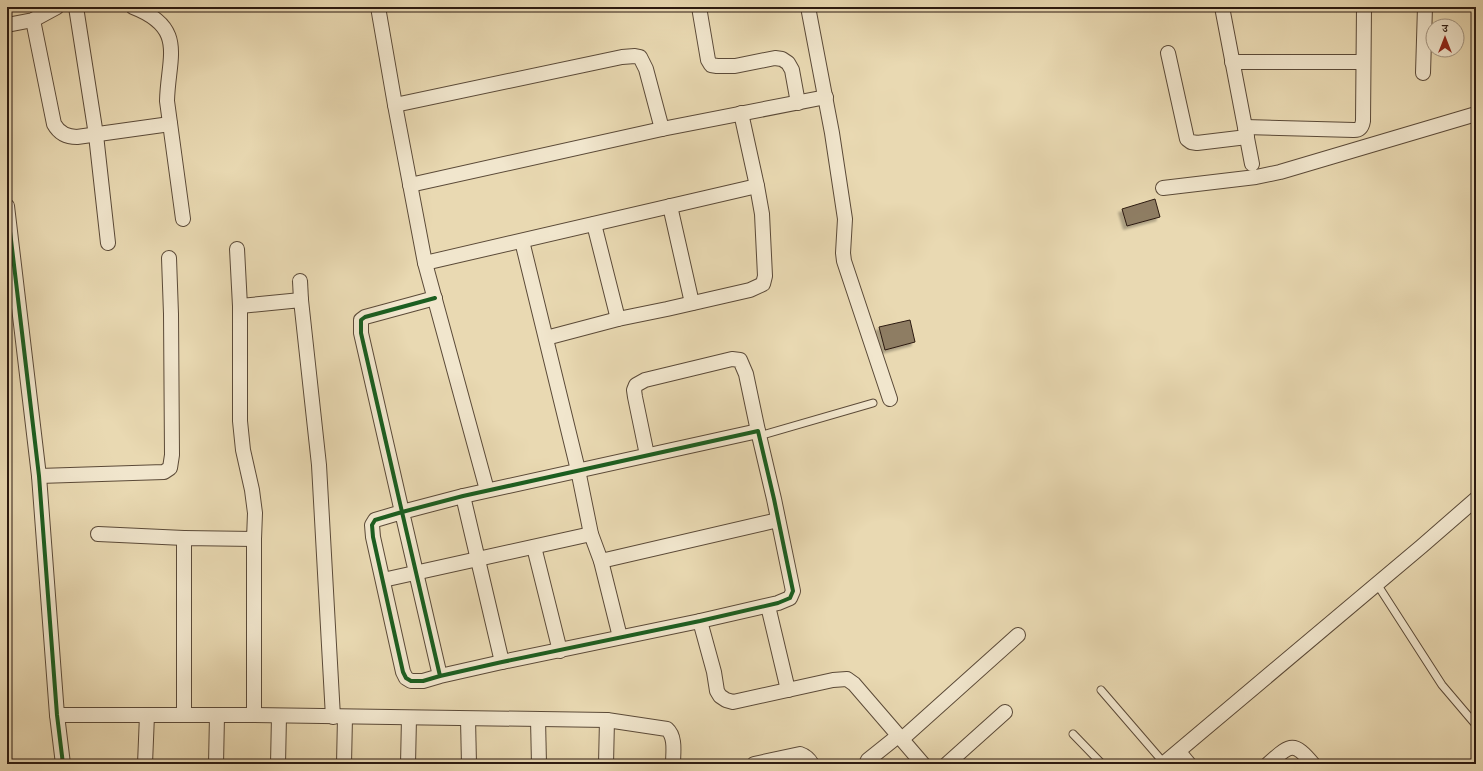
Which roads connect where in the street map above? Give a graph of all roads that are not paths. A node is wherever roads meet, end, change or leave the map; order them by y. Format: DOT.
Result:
graph roads {
  1 [pos="57,7"];
  2 [pos="76,7"];
  3 [pos="133,7"];
  4 [pos="378,7"];
  5 [pos="699,7"];
  6 [pos="808,7"];
  7 [pos="1222,7"];
  8 [pos="1364,7"];
  9 [pos="1425,7"];
  10 [pos="33,20"];
  11 [pos="7,25"];
  12 [pos="1168,53"];
  13 [pos="1232,62"];
  14 [pos="1363,62"];
  15 [pos="1423,73"];
  16 [pos="826,97"];
  17 [pos="798,103"];
  18 [pos="395,105"];
  19 [pos="741,113"];
  20 [pos="1476,114"];
  21 [pos="170,124"];
  22 [pos="662,129"];
  23 [pos="1246,132"];
  24 [pos="96,135"];
  25 [pos="1252,164"];
  26 [pos="410,185"];
  27 [pos="757,186"];
  28 [pos="1163,188"];
  29 [pos="7,206"];
  30 [pos="670,206"];
  31 [pos="183,219"];
  32 [pos="594,224"];
  33 [pos="522,241"];
  34 [pos="108,243"];
  35 [pos="237,249"];
  36 [pos="10,252"];
  37 [pos="169,258"];
  38 [pos="425,263"];
  39 [pos="300,281"];
  40 [pos="12,292"];
  41 [pos="434,298"];
  42 [pos="301,300"];
  43 [pos="692,303"];
  44 [pos="240,306"];
  45 [pos="618,318"];
  46 [pos="546,338"];
  47 [pos="890,399"];
  48 [pos="873,403"];
  49 [pos="759,434"];
  50 [pos="647,455"];
  51 [pos="578,470"];
  52 [pos="39,476"];
  53 [pos="487,490"];
  54 [pos="463,496"];
  55 [pos="1476,499"];
  56 [pos="402,512"];
  57 [pos="778,520"];
  58 [pos="98,534"];
  59 [pos="591,534"];
  60 [pos="184,538"];
  61 [pos="254,539"];
  62 [pos="534,547"];
  63 [pos="478,559"];
  64 [pos="601,561"];
  65 [pos="417,572"];
  66 [pos="383,580"];
  67 [pos="1377,584"];
  68 [pos="768,606"];
  69 [pos="700,621"];
  70 [pos="1018,635"];
  71 [pos="620,637"];
  72 [pos="560,651"];
  73 [pos="502,662"];
  74 [pos="440,676"];
  75 [pos="788,690"];
  76 [pos="1101,690"];
  77 [pos="1005,712"];
  78 [pos="57,715"];
  79 [pos="147,715"];
  80 [pos="184,715"];
  81 [pos="217,716"];
  82 [pos="254,716"];
  83 [pos="279,716"];
  84 [pos="339,717"];
  85 [pos="409,718"];
  86 [pos="468,719"];
  87 [pos="538,719"];
  88 [pos="607,720"];
  89 [pos="1476,725"];
  90 [pos="1073,734"];
  91 [pos="900,738"];
  92 [pos="1178,752"];
  93 [pos="63,764"];
  94 [pos="145,764"];
  95 [pos="216,764"];
  96 [pos="278,764"];
  97 [pos="344,764"];
  98 [pos="408,764"];
  99 [pos="468,764"];
  100 [pos="539,764"];
  101 [pos="606,764"];
  102 [pos="673,764"];
  103 [pos="754,764"];
  104 [pos="812,764"];
  105 [pos="866,764"];
  106 [pos="923,764"];
  107 [pos="947,764"];
  108 [pos="1102,764"];
  109 [pos="1164,764"];
  110 [pos="1189,764"];
  111 [pos="1268,764"];
  112 [pos="1313,764"];
  1 -- 10 [label="street"];
  2 -- 24 [label="street"];
  3 -- 21 [label="street"];
  4 -- 18 [label="street"];
  5 -- 17 [label="street"];
  6 -- 16 [label="street"];
  7 -- 13 [label="street"];
  8 -- 14 [label="street"];
  9 -- 15 [label="street"];
  10 -- 11 [label="street"];
  10 -- 24 [label="street"];
  12 -- 23 [label="street"];
  13 -- 14 [label="street"];
  13 -- 23 [label="street"];
  14 -- 23 [label="street"];
  16 -- 17 [label="street"];
  16 -- 47 [label="street"];
  17 -- 19 [label="street"];
  18 -- 22 [label="street"];
  18 -- 26 [label="street"];
  19 -- 22 [label="street"];
  19 -- 27 [label="street"];
  20 -- 28 [label="street"];
  21 -- 24 [label="street"];
  21 -- 31 [label="street"];
  22 -- 26 [label="street"];
  23 -- 25 [label="street"];
  24 -- 34 [label="street"];
  26 -- 38 [label="street"];
  27 -- 30 [label="street"];
  27 -- 43 [label="street"];
  29 -- 36 [label="street"];
  30 -- 32 [label="street"];
  30 -- 43 [label="street"];
  32 -- 33 [label="street"];
  32 -- 45 [label="street"];
  33 -- 38 [label="street"];
  33 -- 46 [label="street"];
  35 -- 44 [label="street"];
  36 -- 40 [label="street"];
  37 -- 52 [label="street"];
  38 -- 41 [label="street"];
  39 -- 42 [label="street"];
  40 -- 52 [label="street"];
  41 -- 53 [label="street"];
  41 -- 56 [label="street"];
  42 -- 44 [label="street"];
  42 -- 84 [label="street"];
  43 -- 45 [label="street"];
  44 -- 61 [label="street"];
  45 -- 46 [label="street"];
  46 -- 51 [label="street"];
  48 -- 49 [label="lane"];
  49 -- 50 [label="street"];
  49 -- 50 [label="street"];
  49 -- 57 [label="street"];
  50 -- 51 [label="street"];
  51 -- 53 [label="street"];
  51 -- 59 [label="street"];
  52 -- 78 [label="street"];
  53 -- 54 [label="street"];
  54 -- 56 [label="street"];
  54 -- 63 [label="street"];
  55 -- 67 [label="street"];
  56 -- 65 [label="street"];
  56 -- 66 [label="street"];
  57 -- 64 [label="street"];
  57 -- 68 [label="street"];
  58 -- 60 [label="street"];
  59 -- 62 [label="street"];
  59 -- 64 [label="street"];
  60 -- 61 [label="street"];
  60 -- 80 [label="street"];
  61 -- 82 [label="street"];
  62 -- 63 [label="street"];
  62 -- 72 [label="street"];
  63 -- 65 [label="street"];
  63 -- 73 [label="street"];
  64 -- 71 [label="street"];
  65 -- 66 [label="street"];
  65 -- 74 [label="street"];
  66 -- 74 [label="street"];
  67 -- 89 [label="lane"];
  67 -- 92 [label="street"];
  68 -- 69 [label="street"];
  68 -- 75 [label="street"];
  69 -- 71 [label="street"];
  69 -- 75 [label="street"];
  70 -- 91 [label="street"];
  71 -- 72 [label="street"];
  72 -- 73 [label="street"];
  73 -- 74 [label="street"];
  75 -- 91 [label="street"];
  76 -- 109 [label="lane"];
  77 -- 107 [label="street"];
  78 -- 79 [label="street"];
  78 -- 93 [label="street"];
  79 -- 80 [label="street"];
  79 -- 94 [label="street"];
  80 -- 81 [label="street"];
  81 -- 82 [label="street"];
  81 -- 95 [label="street"];
  82 -- 83 [label="street"];
  83 -- 84 [label="street"];
  83 -- 96 [label="street"];
  84 -- 85 [label="street"];
  84 -- 97 [label="street"];
  85 -- 86 [label="street"];
  85 -- 98 [label="street"];
  86 -- 87 [label="street"];
  86 -- 99 [label="street"];
  87 -- 88 [label="street"];
  87 -- 100 [label="street"];
  88 -- 101 [label="street"];
  88 -- 102 [label="street"];
  90 -- 108 [label="lane"];
  91 -- 105 [label="street"];
  91 -- 106 [label="street"];
  92 -- 109 [label="street"];
  92 -- 110 [label="street"];
  103 -- 104 [label="street"];
  111 -- 112 [label="street"];
}
